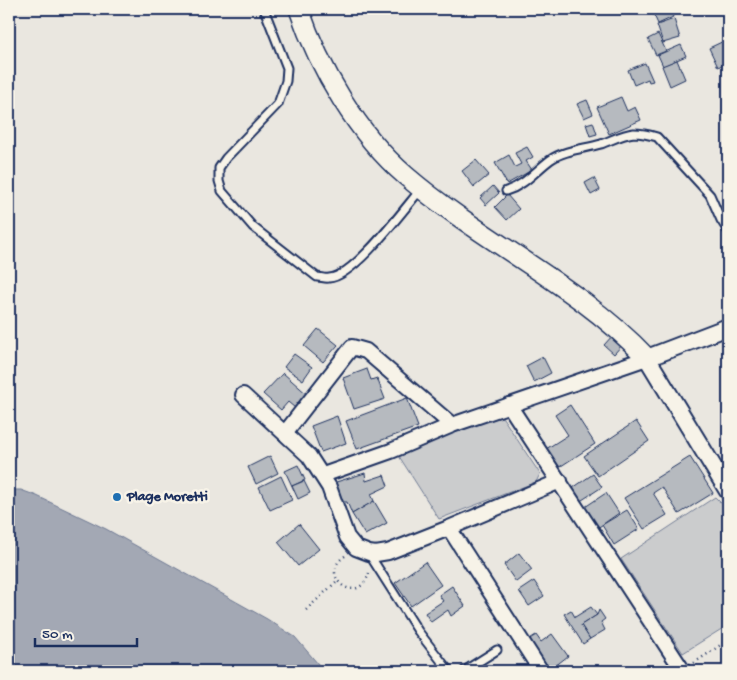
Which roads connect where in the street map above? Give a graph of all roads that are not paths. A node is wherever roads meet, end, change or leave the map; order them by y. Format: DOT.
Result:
graph roads {
  1 [pos="264,9"];
  2 [pos="299,9"];
  3 [pos="422,188"];
  4 [pos="506,191"];
  5 [pos="728,231"];
  6 [pos="728,326"];
  7 [pos="647,358"];
  8 [pos="243,395"];
  9 [pos="508,405"];
  10 [pos="452,425"];
  11 [pos="285,433"];
  12 [pos="323,475"];
  13 [pos="560,482"];
  14 [pos="728,491"];
  15 [pos="449,528"];
  16 [pos="366,553"];
  17 [pos="497,650"];
  18 [pos="449,671"];
  19 [pos="464,671"];
  20 [pos="542,671"];
  21 [pos="682,671"];
  1 -- 3 [label="lane"];
  2 -- 3 [label="main road"];
  3 -- 7 [label="main road"];
  4 -- 5 [label="lane"];
  6 -- 7 [label="street"];
  7 -- 9 [label="street"];
  7 -- 14 [label="street"];
  8 -- 11 [label="street"];
  9 -- 10 [label="street"];
  9 -- 13 [label="street"];
  10 -- 11 [label="street"];
  10 -- 12 [label="street"];
  11 -- 12 [label="street"];
  12 -- 16 [label="street"];
  13 -- 15 [label="street"];
  13 -- 21 [label="street"];
  15 -- 16 [label="street"];
  15 -- 20 [label="street"];
  16 -- 18 [label="lane"];
  17 -- 19 [label="lane"];
}
